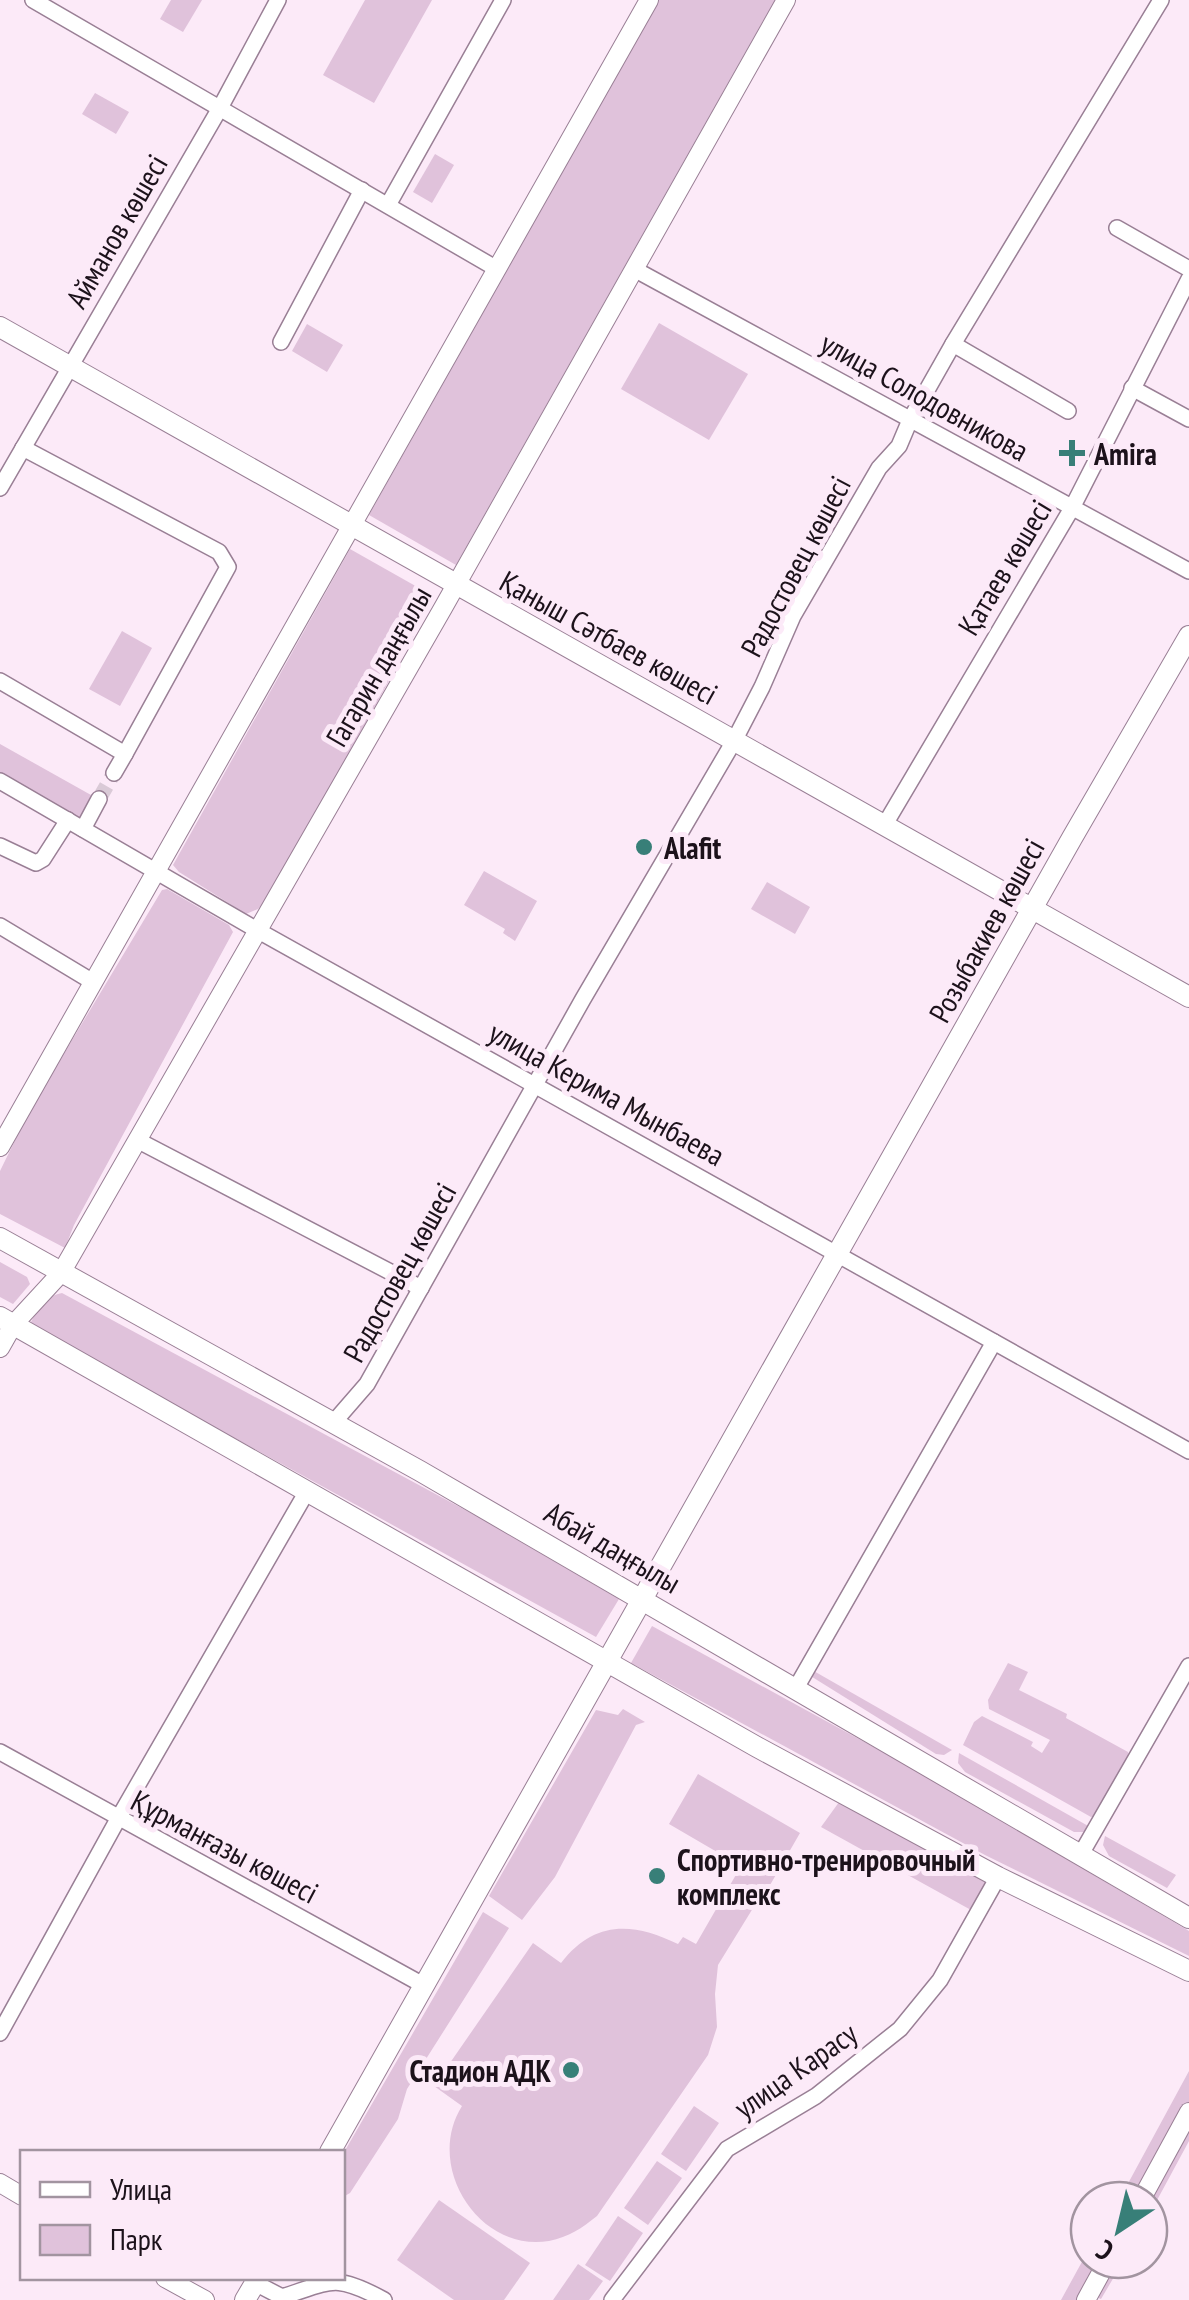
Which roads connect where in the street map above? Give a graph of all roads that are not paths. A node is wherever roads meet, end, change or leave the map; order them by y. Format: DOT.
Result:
graph roads {
  1 [pos="34,0"];
  2 [pos="278,0"];
  3 [pos="503,0"];
  4 [pos="649,0"];
  5 [pos="786,0"];
  6 [pos="1160,0"];
  7 [pos="220,108"];
  8 [pos="362,190"];
  9 [pos="388,205"];
  10 [pos="1117,228"];
  11 [pos="634,269"];
  12 [pos="1189,269"];
  13 [pos="497,270"];
  14 [pos="1189,279"];
  15 [pos="0,327"];
  16 [pos="280,342"];
  17 [pos="953,344"];
  18 [pos="69,366"];
  19 [pos="1132,388"];
  20 [pos="1068,411"];
  21 [pos="910,420"];
  22 [pos="1189,420"];
  23 [pos="22,448"];
  24 [pos="0,488"];
  25 [pos="1072,508"];
  26 [pos="352,526"];
  27 [pos="1189,570"];
  28 [pos="456,585"];
  29 [pos="1189,636"];
  30 [pos="0,681"];
  31 [pos="734,741"];
  32 [pos="125,754"];
  33 [pos="114,773"];
  34 [pos="0,780"];
  35 [pos="99,799"];
  36 [pos="68,820"];
  37 [pos="884,826"];
  38 [pos="83,829"];
  39 [pos="0,846"];
  40 [pos="158,873"];
  41 [pos="1032,908"];
  42 [pos="0,926"];
  43 [pos="257,930"];
  44 [pos="94,982"];
  45 [pos="1189,997"];
  46 [pos="536,1084"];
  47 [pos="137,1140"];
  48 [pos="0,1147"];
  49 [pos="0,1238"];
  50 [pos="839,1254"];
  51 [pos="61,1273"];
  52 [pos="421,1288"];
  53 [pos="6,1321"];
  54 [pos="994,1342"];
  55 [pos="0,1348"];
  56 [pos="334,1422"];
  57 [pos="1189,1451"];
  58 [pos="306,1493"];
  59 [pos="644,1599"];
  60 [pos="609,1662"];
  61 [pos="1189,1666"];
  62 [pos="796,1688"];
  63 [pos="0,1752"];
  64 [pos="118,1819"];
  65 [pos="1081,1854"];
  66 [pos="998,1877"];
  67 [pos="1189,1918"];
  68 [pos="1189,1971"];
  69 [pos="425,1986"];
  70 [pos="0,2033"];
  71 [pos="1189,2112"];
  72 [pos="331,2150"];
  73 [pos="1152,2180"];
  74 [pos="169,2280"];
  75 [pos="253,2287"];
  76 [pos="204,2300"];
  77 [pos="384,2300"];
  78 [pos="612,2300"];
  1 -- 7 [label="street"];
  2 -- 7 [label="street, Айманов көшесі"];
  3 -- 9 [label="street"];
  4 -- 13 [label="street"];
  5 -- 11 [label="street, Гагарин даңғылы"];
  6 -- 17 [label="street, Радостовец көшесі"];
  7 -- 8 [label="street"];
  7 -- 18 [label="street, Айманов көшесі"];
  8 -- 9 [label="street"];
  8 -- 16 [label="street"];
  9 -- 13 [label="street"];
  10 -- 12 [label="street"];
  11 -- 21 [label="street, улица Солодовникова"];
  11 -- 28 [label="street, Гагарин даңғылы"];
  13 -- 26 [label="street"];
  14 -- 19 [label="street, Қатаев көшесі"];
  15 -- 18 [label="main road, Қаныш Сәтбаев көшесі"];
  17 -- 20 [label="street"];
  17 -- 21 [label="street, Радостовец көшесі"];
  18 -- 23 [label="street, Айманов көшесі"];
  18 -- 26 [label="main road, Қаныш Сәтбаев көшесі"];
  19 -- 22 [label="street"];
  19 -- 25 [label="street, Қатаев көшесі"];
  21 -- 25 [label="street, улица Солодовникова"];
  21 -- 31 [label="street, Радостовец көшесі"];
  23 -- 24 [label="street, Айманов көшесі"];
  23 -- 32 [label="street"];
  25 -- 27 [label="street, улица Солодовникова"];
  25 -- 37 [label="street, Қатаев көшесі"];
  26 -- 28 [label="main road, Қаныш Сәтбаев көшесі"];
  26 -- 40 [label="street"];
  28 -- 31 [label="main road, Қаныш Сәтбаев көшесі"];
  28 -- 43 [label="street, Гагарин даңғылы"];
  29 -- 41 [label="main road, Розыбакиев көшесі"];
  30 -- 32 [label="street"];
  31 -- 37 [label="main road, Қаныш Сәтбаев көшесі"];
  31 -- 46 [label="street, Радостовец көшесі"];
  32 -- 33 [label="street"];
  34 -- 36 [label="street, улица Керима Мынбаева"];
  35 -- 38 [label="street"];
  36 -- 38 [label="street, улица Керима Мынбаева"];
  36 -- 39 [label="street"];
  37 -- 41 [label="main road, Қаныш Сәтбаев көшесі"];
  38 -- 40 [label="street, улица Керима Мынбаева"];
  40 -- 43 [label="street, улица Керима Мынбаева"];
  40 -- 44 [label="street"];
  41 -- 45 [label="main road, Қаныш Сәтбаев көшесі"];
  41 -- 50 [label="main road, Розыбакиев көшесі"];
  42 -- 44 [label="street"];
  43 -- 46 [label="street, улица Керима Мынбаева"];
  43 -- 47 [label="street, Гагарин даңғылы"];
  44 -- 48 [label="street"];
  46 -- 50 [label="street, улица Керима Мынбаева"];
  46 -- 52 [label="street, Радостовец көшесі"];
  47 -- 51 [label="street, Гагарин даңғылы"];
  47 -- 52 [label="street"];
  49 -- 51 [label="main road, Абай даңғылы"];
  50 -- 54 [label="street, улица Керима Мынбаева"];
  50 -- 59 [label="main road, Розыбакиев көшесі"];
  51 -- 53 [label="street, Гагарин даңғылы"];
  51 -- 56 [label="main road, Абай даңғылы"];
  52 -- 56 [label="street, Радостовец көшесі"];
  53 -- 55 [label="street, Гагарин даңғылы"];
  53 -- 58 [label="main road"];
  54 -- 57 [label="street, улица Керима Мынбаева"];
  54 -- 62 [label="street"];
  56 -- 59 [label="main road, Абай даңғылы"];
  58 -- 60 [label="main road"];
  58 -- 64 [label="street"];
  59 -- 60 [label="main road"];
  59 -- 62 [label="main road, Абай даңғылы"];
  60 -- 66 [label="main road"];
  60 -- 69 [label="main road"];
  61 -- 65 [label="street"];
  62 -- 65 [label="main road, Абай даңғылы"];
  63 -- 64 [label="street, Құрманғазы көшесі"];
  64 -- 69 [label="street, Құрманғазы көшесі"];
  64 -- 70 [label="street"];
  65 -- 67 [label="main road, Абай даңғылы"];
  66 -- 68 [label="main road"];
  66 -- 78 [label="street, улица Карасу"];
  69 -- 72 [label="main road"];
  71 -- 73 [label="street"];
  74 -- 76 [label="street"];
  75 -- 77 [label="street"];
}
